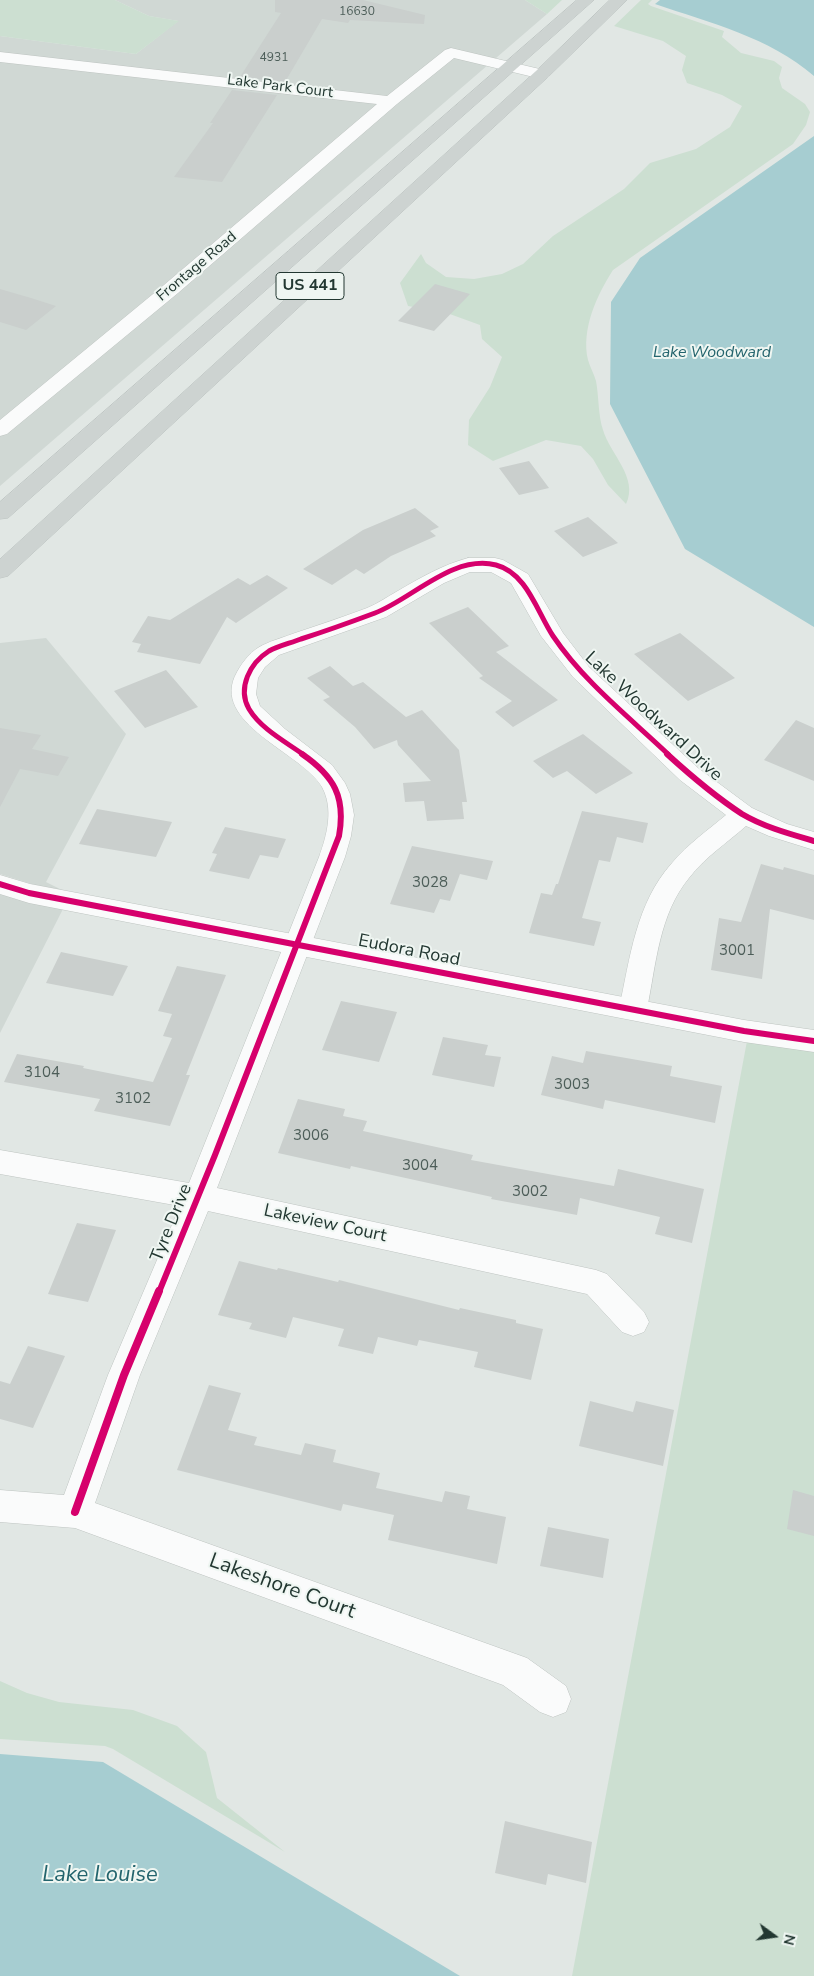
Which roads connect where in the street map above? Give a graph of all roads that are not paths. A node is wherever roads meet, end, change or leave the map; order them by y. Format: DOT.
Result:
graph roads {
  1 [pos="586,0"];
  2 [pos="619,0"];
  3 [pos="0,57"];
  4 [pos="509,66"];
  5 [pos="542,74"];
  6 [pos="391,101"];
  7 [pos="236,306"];
  8 [pos="173,412"];
  9 [pos="0,430"];
  10 [pos="0,513"];
  11 [pos="0,571"];
  12 [pos="743,814"];
  13 [pos="814,841"];
  14 [pos="0,884"];
  15 [pos="296,944"];
  16 [pos="633,1009"];
  17 [pos="814,1041"];
  18 [pos="0,1162"];
  19 [pos="199,1197"];
  20 [pos="633,1322"];
  21 [pos="0,1506"];
  22 [pos="75,1512"];
  23 [pos="553,1699"];
  1 -- 4 [label="main road, US 441"];
  2 -- 5 [label="main road, US 441"];
  3 -- 6 [label="street, Lake Park Court"];
  4 -- 5 [label="street"];
  4 -- 6 [label="street"];
  4 -- 7 [label="main road, US 441"];
  5 -- 8 [label="main road, US 441"];
  6 -- 9 [label="street, Frontage Road"];
  7 -- 8 [label="main road"];
  7 -- 10 [label="main road, US 441"];
  8 -- 11 [label="main road, US 441"];
  12 -- 13 [label="street, Lake Woodward Drive"];
  12 -- 15 [label="street, Lake Woodward Drive"];
  12 -- 16 [label="street"];
  14 -- 15 [label="street, Eudora Road"];
  15 -- 16 [label="street, Eudora Road"];
  15 -- 19 [label="street, Tyre Drive"];
  16 -- 17 [label="street, Eudora Road"];
  18 -- 19 [label="street, Lakeview Court"];
  19 -- 20 [label="street, Lakeview Court"];
  19 -- 22 [label="street, Tyre Drive"];
  21 -- 22 [label="street, Lakeshore Court"];
  22 -- 23 [label="street, Lakeshore Court"];
}
